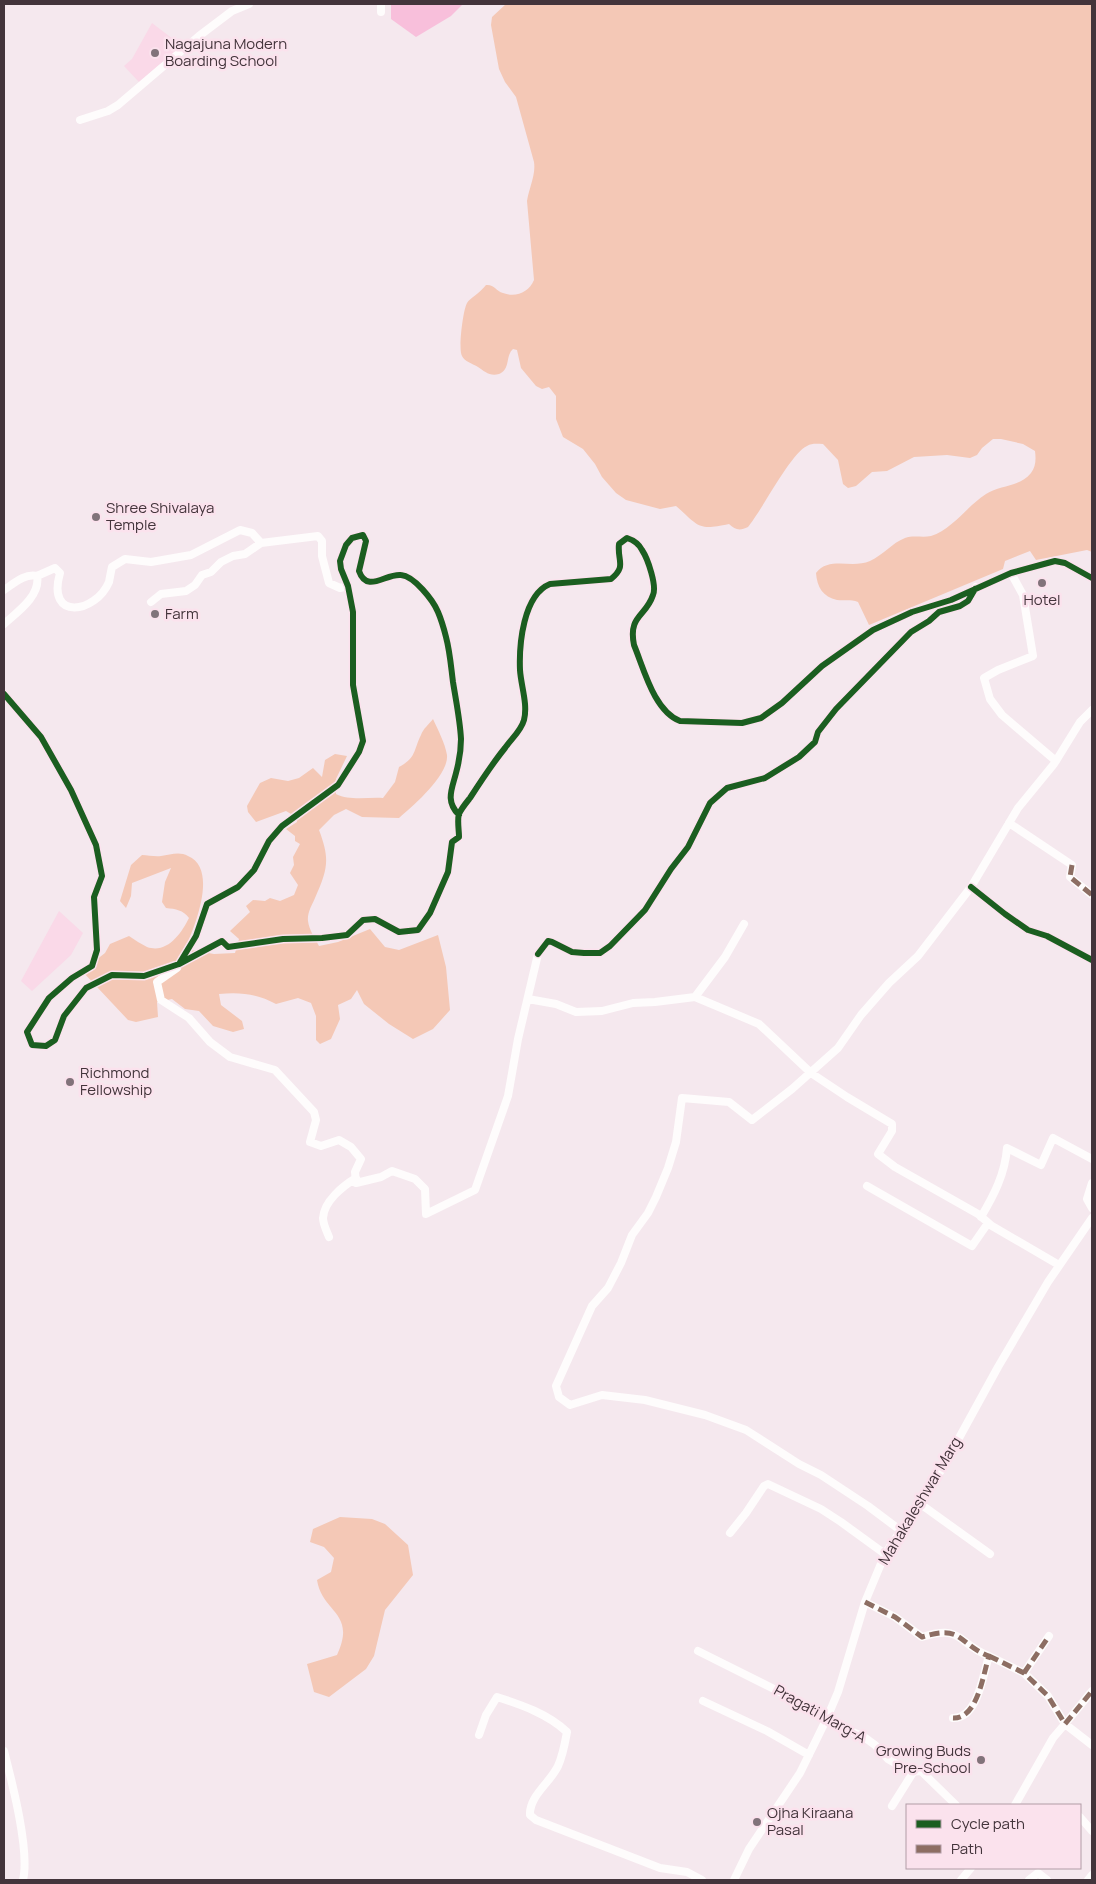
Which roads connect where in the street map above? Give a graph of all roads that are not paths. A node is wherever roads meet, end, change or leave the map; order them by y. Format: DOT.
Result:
graph roads {
  1 [pos="249,4"];
  2 [pos="80,120"];
  3 [pos="261,543"];
  4 [pos="1011,573"];
  5 [pos="36,576"];
  6 [pos="1092,578"];
  7 [pos="348,586"];
  8 [pos="976,587"];
  9 [pos="4,590"];
  10 [pos="151,602"];
  11 [pos="4,624"];
  12 [pos="4,694"];
  13 [pos="1092,710"];
  14 [pos="1056,761"];
  15 [pos="459,815"];
  16 [pos="1009,823"];
  17 [pos="971,887"];
  18 [pos="1092,895"];
  19 [pos="744,924"];
  20 [pos="228,947"];
  21 [pos="1092,960"];
  22 [pos="179,964"];
  23 [pos="695,997"];
  24 [pos="528,999"];
  25 [pos="811,1073"];
  26 [pos="1092,1159"];
  27 [pos="356,1178"];
  28 [pos="1092,1182"];
  29 [pos="867,1186"];
  30 [pos="1092,1208"];
  31 [pos="1092,1218"];
  32 [pos="985,1220"];
  33 [pos="329,1237"];
  34 [pos="1059,1265"];
  35 [pos="919,1503"];
  36 [pos="900,1530"];
  37 [pos="730,1534"];
  38 [pos="885,1554"];
  39 [pos="990,1554"];
  40 [pos="865,1602"];
  41 [pos="1049,1636"];
  42 [pos="698,1651"];
  43 [pos="989,1656"];
  44 [pos="1024,1673"];
  45 [pos="1092,1691"];
  46 [pos="703,1702"];
  47 [pos="827,1718"];
  48 [pos="954,1718"];
  49 [pos="1065,1724"];
  50 [pos="479,1736"];
  51 [pos="1092,1746"];
  52 [pos="4,1751"];
  53 [pos="808,1755"];
  54 [pos="914,1771"];
  55 [pos="955,1804"];
  56 [pos="1016,1804"];
  57 [pos="892,1806"];
  58 [pos="1081,1818"];
  59 [pos="1092,1831"];
  60 [pos="971,1869"];
  61 [pos="1037,1870"];
  62 [pos="1092,1875"];
  63 [pos="23,1880"];
  64 [pos="702,1880"];
  65 [pos="734,1880"];
  66 [pos="961,1880"];
  67 [pos="1029,1880"];
  68 [pos="1047,1880"];
  69 [pos="1088,1880"];
  1 -- 2 [label="street"];
  3 -- 5 [label="street"];
  3 -- 7 [label="street"];
  3 -- 10 [label="street"];
  4 -- 6 [label="street"];
  4 -- 8 [label="street"];
  4 -- 14 [label="street"];
  5 -- 9 [label="street"];
  5 -- 11 [label="street"];
  7 -- 15 [label="street"];
  7 -- 22 [label="street"];
  8 -- 15 [label="street"];
  8 -- 24 [label="street"];
  12 -- 22 [label="street"];
  13 -- 14 [label="street"];
  14 -- 16 [label="street"];
  15 -- 20 [label="street"];
  16 -- 17 [label="street"];
  16 -- 18 [label="street"];
  17 -- 21 [label="street"];
  17 -- 25 [label="street"];
  19 -- 23 [label="street"];
  20 -- 22 [label="street"];
  20 -- 27 [label="street"];
  23 -- 24 [label="street"];
  23 -- 25 [label="street"];
  24 -- 27 [label="street"];
  25 -- 32 [label="street"];
  25 -- 36 [label="street"];
  26 -- 32 [label="street"];
  27 -- 33 [label="street"];
  28 -- 30 [label="street"];
  29 -- 32 [label="street"];
  31 -- 34 [label="street, Mahakaleshwar Marg"];
  32 -- 34 [label="street"];
  34 -- 35 [label="street, Mahakaleshwar Marg"];
  35 -- 36 [label="street, Mahakaleshwar Marg"];
  35 -- 39 [label="street"];
  36 -- 38 [label="street, Mahakaleshwar Marg"];
  37 -- 38 [label="street"];
  38 -- 40 [label="street, Mahakaleshwar Marg"];
  40 -- 43 [label="street"];
  40 -- 47 [label="street, Mahakaleshwar Marg"];
  41 -- 44 [label="street"];
  42 -- 47 [label="street, Pragati Marg-A"];
  43 -- 44 [label="street"];
  43 -- 48 [label="street"];
  44 -- 49 [label="street"];
  45 -- 49 [label="street"];
  46 -- 53 [label="street"];
  47 -- 53 [label="street, Mahakaleshwar Marg"];
  47 -- 54 [label="street, Pragati Marg-A"];
  49 -- 51 [label="street"];
  49 -- 56 [label="street"];
  50 -- 64 [label="street"];
  52 -- 63 [label="street"];
  53 -- 65 [label="street, Mahakaleshwar Marg"];
  54 -- 55 [label="street, Pragati Marg-A"];
  54 -- 57 [label="street"];
  58 -- 59 [label="street"];
  60 -- 66 [label="street"];
  61 -- 67 [label="street"];
  61 -- 68 [label="street"];
  62 -- 69 [label="street"];
}
